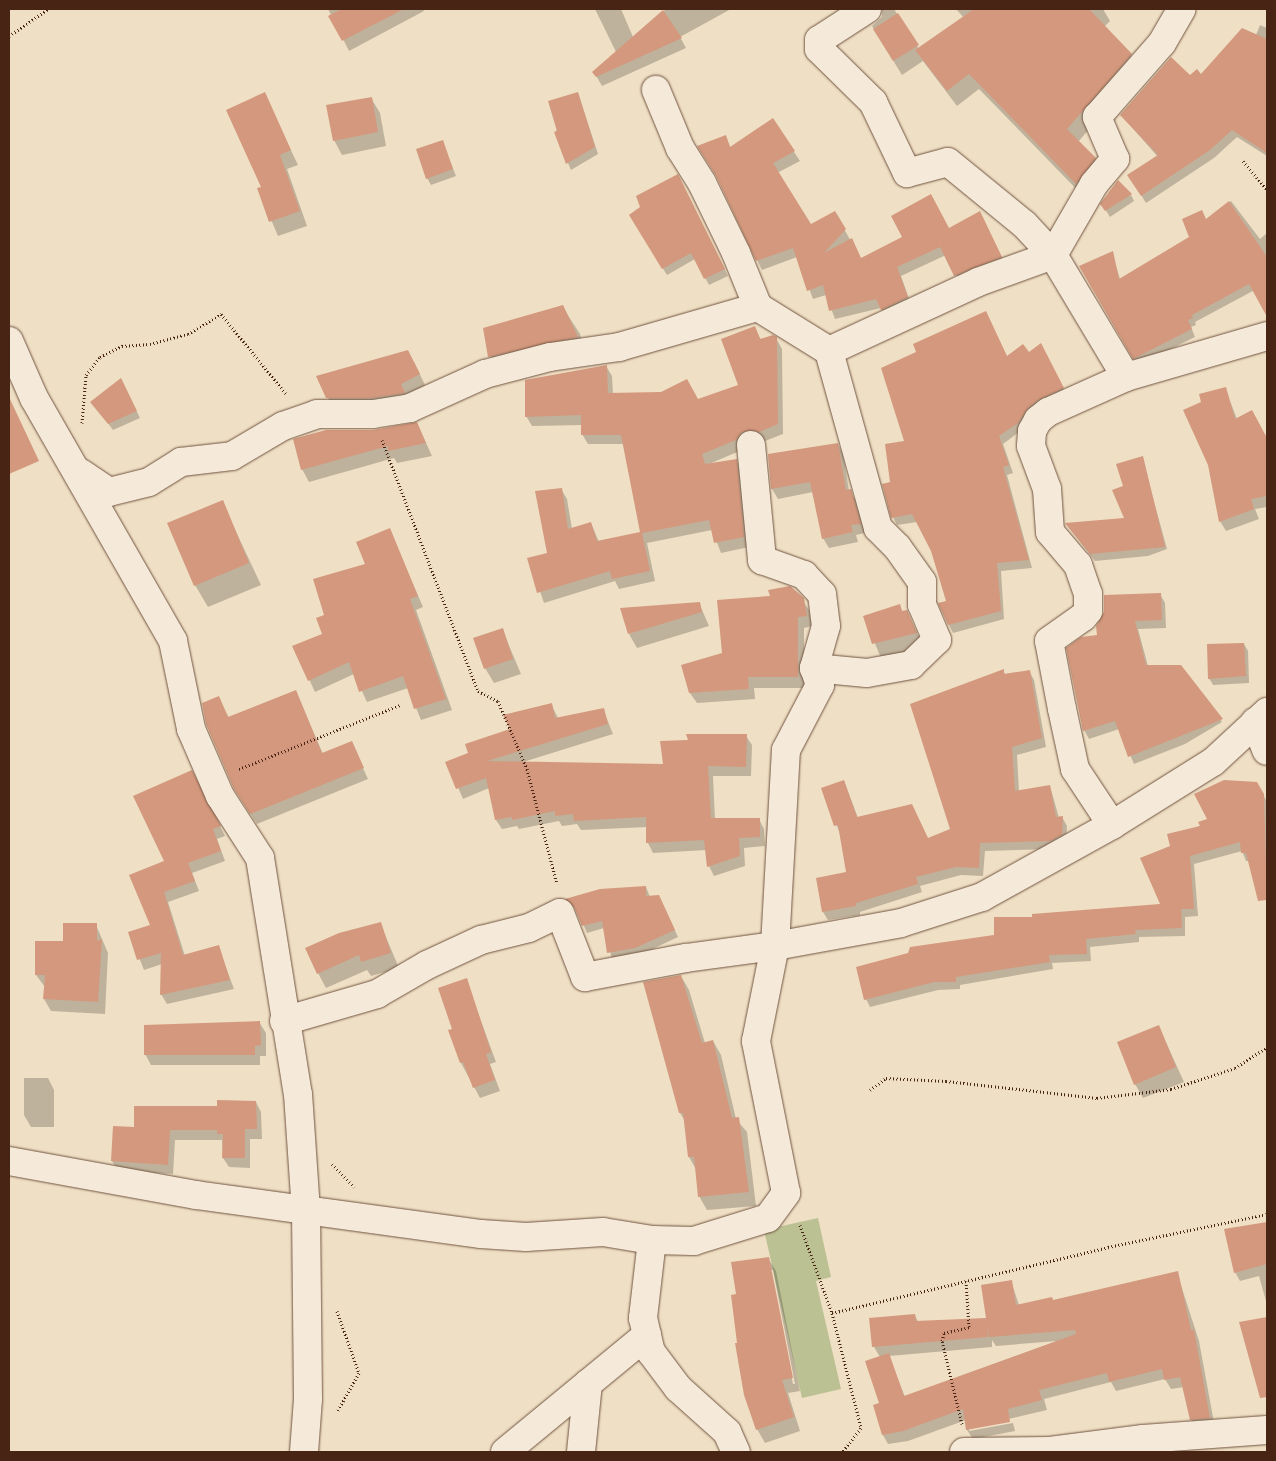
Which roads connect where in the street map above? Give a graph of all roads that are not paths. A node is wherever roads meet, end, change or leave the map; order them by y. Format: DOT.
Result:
graph roads {
  1 [pos="867,9"];
  2 [pos="1182,9"];
  3 [pos="656,90"];
  4 [pos="1053,254"];
  5 [pos="758,307"];
  6 [pos="1267,336"];
  7 [pos="9,341"];
  8 [pos="829,351"];
  9 [pos="1126,376"];
  10 [pos="751,445"];
  11 [pos="78,470"];
  12 [pos="814,668"];
  13 [pos="1261,717"];
  14 [pos="1267,751"];
  15 [pos="1112,825"];
  16 [pos="775,946"];
  17 [pos="284,1021"];
  18 [pos="9,1161"];
  19 [pos="306,1210"];
  20 [pos="652,1240"];
  21 [pos="647,1335"];
  22 [pos="588,1383"];
  23 [pos="1267,1430"];
  24 [pos="966,1451"];
  25 [pos="304,1452"];
  26 [pos="505,1452"];
  27 [pos="581,1452"];
  28 [pos="736,1452"];
  1 -- 4 [label="street"];
  2 -- 4 [label="street"];
  3 -- 5 [label="street"];
  4 -- 8 [label="street"];
  4 -- 9 [label="street"];
  5 -- 8 [label="street"];
  5 -- 11 [label="street"];
  6 -- 9 [label="street"];
  7 -- 11 [label="street"];
  8 -- 12 [label="street"];
  9 -- 15 [label="street"];
  10 -- 12 [label="street"];
  11 -- 17 [label="street"];
  12 -- 16 [label="street"];
  13 -- 14 [label="street"];
  13 -- 15 [label="street"];
  15 -- 16 [label="street"];
  16 -- 17 [label="street"];
  16 -- 20 [label="street"];
  17 -- 19 [label="street"];
  18 -- 19 [label="street"];
  19 -- 20 [label="street"];
  19 -- 25 [label="street"];
  20 -- 21 [label="street"];
  21 -- 22 [label="street"];
  21 -- 28 [label="street"];
  22 -- 26 [label="street"];
  22 -- 27 [label="street"];
  23 -- 24 [label="street"];
}
